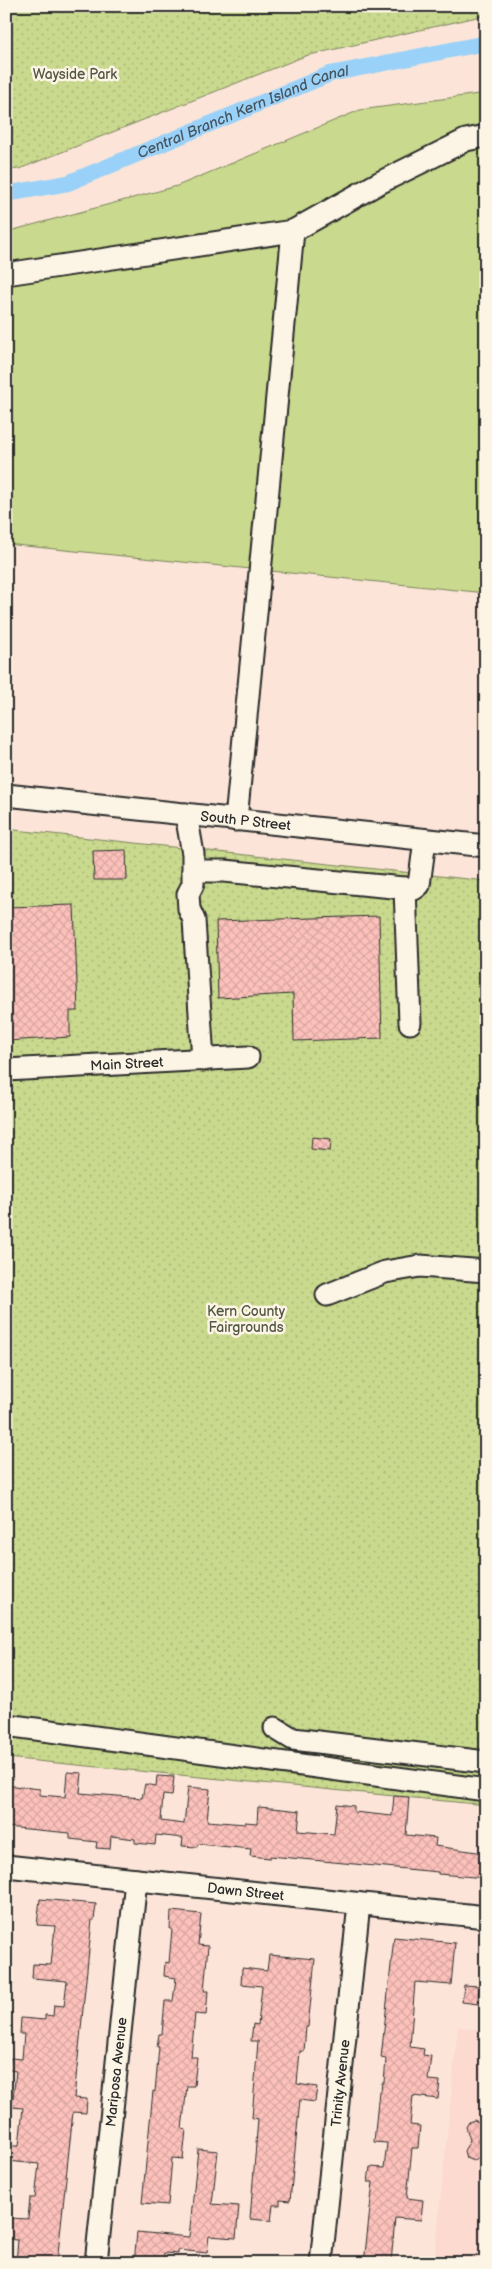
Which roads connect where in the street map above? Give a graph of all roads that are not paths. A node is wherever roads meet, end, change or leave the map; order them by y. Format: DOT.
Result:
graph roads {
  1 [pos="486,136"];
  2 [pos="292,231"];
  3 [pos="6,274"];
  4 [pos="6,795"];
  5 [pos="186,814"];
  6 [pos="236,820"];
  7 [pos="425,840"];
  8 [pos="486,846"];
  9 [pos="193,877"];
  10 [pos="405,888"];
  11 [pos="410,1023"];
  12 [pos="248,1057"];
  13 [pos="203,1060"];
  14 [pos="6,1070"];
  15 [pos="486,1271"];
  16 [pos="327,1294"];
  17 [pos="6,1725"];
  18 [pos="275,1728"];
  19 [pos="486,1762"];
  20 [pos="486,1790"];
  21 [pos="6,1866"];
  22 [pos="136,1880"];
  23 [pos="359,1904"];
  24 [pos="486,1917"];
  25 [pos="96,2263"];
  26 [pos="321,2263"];
  1 -- 2 [label="street"];
  2 -- 3 [label="street"];
  2 -- 6 [label="street"];
  4 -- 5 [label="street, South P Street"];
  5 -- 6 [label="street, South P Street"];
  5 -- 9 [label="street"];
  6 -- 7 [label="street, South P Street"];
  7 -- 8 [label="street, South P Street"];
  7 -- 10 [label="street"];
  9 -- 10 [label="street"];
  9 -- 13 [label="street"];
  10 -- 11 [label="street"];
  12 -- 13 [label="street, Main Street"];
  13 -- 14 [label="street, Main Street"];
  15 -- 16 [label="street"];
  17 -- 20 [label="street"];
  18 -- 19 [label="street"];
  21 -- 22 [label="street, Dawn Street"];
  22 -- 23 [label="street, Dawn Street"];
  22 -- 25 [label="street, Mariposa Avenue"];
  23 -- 24 [label="street, Dawn Street"];
  23 -- 26 [label="street, Trinity Avenue"];
}
